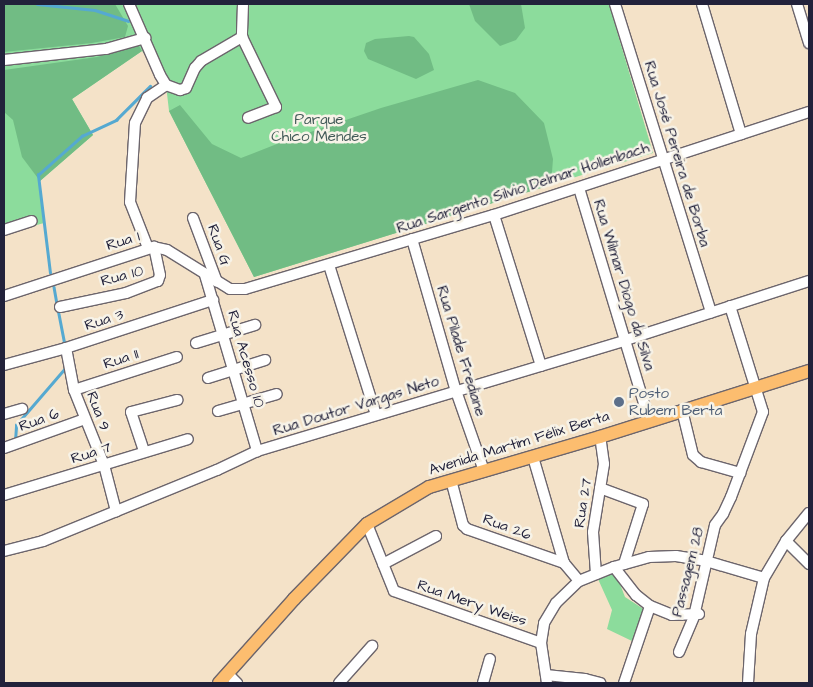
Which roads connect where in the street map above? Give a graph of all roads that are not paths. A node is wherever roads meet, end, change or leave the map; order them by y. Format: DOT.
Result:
graph roads {
  1 [pos="129,4"];
  2 [pos="243,4"];
  3 [pos="615,4"];
  4 [pos="702,4"];
  5 [pos="797,4"];
  6 [pos="242,37"];
  7 [pos="144,38"];
  8 [pos="809,43"];
  9 [pos="4,60"];
  10 [pos="166,85"];
  11 [pos="809,112"];
  12 [pos="248,118"];
  13 [pos="741,134"];
  14 [pos="662,159"];
  15 [pos="579,188"];
  16 [pos="494,215"];
  17 [pos="193,218"];
  18 [pos="32,222"];
  19 [pos="4,230"];
  20 [pos="412,239"];
  21 [pos="151,248"];
  22 [pos="329,265"];
  23 [pos="205,275"];
  24 [pos="809,281"];
  25 [pos="217,282"];
  26 [pos="245,289"];
  27 [pos="4,296"];
  28 [pos="213,300"];
  29 [pos="730,306"];
  30 [pos="60,307"];
  31 [pos="712,312"];
  32 [pos="255,326"];
  33 [pos="223,335"];
  34 [pos="626,340"];
  35 [pos="196,343"];
  36 [pos="66,348"];
  37 [pos="177,357"];
  38 [pos="265,360"];
  39 [pos="4,365"];
  40 [pos="541,366"];
  41 [pos="233,370"];
  42 [pos="809,371"];
  43 [pos="208,378"];
  44 [pos="755,388"];
  45 [pos="74,390"];
  46 [pos="456,391"];
  47 [pos="277,394"];
  48 [pos="176,400"];
  49 [pos="243,404"];
  50 [pos="22,408"];
  51 [pos="682,410"];
  52 [pos="218,411"];
  53 [pos="4,414"];
  54 [pos="376,415"];
  55 [pos="85,419"];
  56 [pos="649,420"];
  57 [pos="600,437"];
  58 [pos="188,439"];
  59 [pos="4,448"];
  60 [pos="144,451"];
  61 [pos="257,451"];
  62 [pos="533,457"];
  63 [pos="104,465"];
  64 [pos="484,471"];
  65 [pos="740,473"];
  66 [pos="450,480"];
  67 [pos="600,488"];
  68 [pos="4,495"];
  69 [pos="116,512"];
  70 [pos="807,519"];
  71 [pos="367,524"];
  72 [pos="436,536"];
  73 [pos="786,542"];
  74 [pos="4,551"];
  75 [pos="706,562"];
  76 [pos="564,563"];
  77 [pos="383,564"];
  78 [pos="809,564"];
  79 [pos="619,566"];
  80 [pos="596,574"];
  81 [pos="764,578"];
  82 [pos="579,581"];
  83 [pos="650,606"];
  84 [pos="697,615"];
  85 [pos="541,643"];
  86 [pos="372,646"];
  87 [pos="679,652"];
  88 [pos="490,659"];
  89 [pos="546,679"];
  90 [pos="228,680"];
  91 [pos="339,683"];
  92 [pos="483,683"];
  93 [pos="600,683"];
  94 [pos="624,683"];
  95 [pos="748,683"];
  1 -- 7 [label="street"];
  2 -- 6 [label="street"];
  3 -- 14 [label="street, Rua José Pereira de Borba"];
  4 -- 13 [label="street"];
  5 -- 8 [label="street"];
  6 -- 10 [label="street"];
  6 -- 12 [label="street"];
  7 -- 9 [label="street"];
  7 -- 10 [label="street"];
  10 -- 21 [label="street"];
  11 -- 13 [label="street, Rua Sargento Silvio Delmar Hollenbach"];
  13 -- 14 [label="street, Rua Sargento Silvio Delmar Hollenbach"];
  14 -- 15 [label="street, Rua Sargento Silvio Delmar Hollenbach"];
  14 -- 31 [label="street, Rua José Pereira de Borba"];
  15 -- 16 [label="street, Rua Sargento Silvio Delmar Hollenbach"];
  15 -- 34 [label="street, Rua Wilmar Diogo da Silva"];
  16 -- 20 [label="street, Rua Sargento Silvio Delmar Hollenbach"];
  16 -- 40 [label="street"];
  17 -- 25 [label="street, Rua G"];
  18 -- 19 [label="street"];
  20 -- 22 [label="street, Rua Sargento Silvio Delmar Hollenbach"];
  20 -- 46 [label="street, Rua Pilade Frediane"];
  21 -- 23 [label="street, Rua 1"];
  21 -- 27 [label="street, Rua 1"];
  21 -- 30 [label="street, Rua 10"];
  22 -- 26 [label="street, Rua Sargento Silvio Delmar Hollenbach"];
  22 -- 54 [label="street"];
  23 -- 25 [label="street, Rua 1"];
  23 -- 28 [label="street, Rua Acesso 10"];
  24 -- 29 [label="street, Rua Doutor Vargas Neto"];
  25 -- 26 [label="street, Rua 1"];
  28 -- 33 [label="street, Rua Acesso 10"];
  28 -- 36 [label="street, Rua 3"];
  29 -- 31 [label="street, Rua Doutor Vargas Neto"];
  29 -- 44 [label="street, Passagem 28"];
  31 -- 34 [label="street, Rua Doutor Vargas Neto"];
  32 -- 33 [label="street"];
  33 -- 35 [label="street"];
  33 -- 41 [label="street, Rua Acesso 10"];
  34 -- 40 [label="street, Rua Doutor Vargas Neto"];
  34 -- 56 [label="street, Rua Wilmar Diogo da Silva"];
  36 -- 39 [label="street, Rua 3"];
  36 -- 45 [label="street, Rua 9"];
  37 -- 45 [label="street, Rua 11"];
  38 -- 41 [label="street"];
  40 -- 46 [label="street, Rua Doutor Vargas Neto"];
  41 -- 43 [label="street"];
  41 -- 49 [label="street, Rua Acesso 10"];
  42 -- 44 [label="main road, Avenida Martim Félix Berta"];
  44 -- 51 [label="main road, Avenida Martim Félix Berta"];
  44 -- 65 [label="street, Passagem 28"];
  45 -- 55 [label="street, Rua 9"];
  46 -- 54 [label="street, Rua Doutor Vargas Neto"];
  46 -- 64 [label="street, Rua Pilade Frediane"];
  47 -- 49 [label="street"];
  48 -- 60 [label="street"];
  49 -- 52 [label="street"];
  49 -- 61 [label="street, Rua Acesso 10"];
  50 -- 53 [label="street"];
  51 -- 56 [label="main road, Avenida Martim Félix Berta"];
  51 -- 65 [label="street"];
  54 -- 61 [label="street, Rua Doutor Vargas Neto"];
  55 -- 59 [label="street, Rua 6"];
  55 -- 63 [label="street, Rua 9"];
  56 -- 57 [label="main road, Avenida Martim Félix Berta"];
  57 -- 62 [label="main road, Avenida Martim Félix Berta"];
  57 -- 67 [label="street, Rua 27"];
  58 -- 60 [label="street, Rua 7"];
  60 -- 63 [label="street, Rua 7"];
  61 -- 69 [label="street, Rua Doutor Vargas Neto"];
  62 -- 64 [label="main road, Avenida Martim Félix Berta"];
  62 -- 76 [label="street"];
  63 -- 68 [label="street, Rua 7"];
  63 -- 69 [label="street, Rua 9"];
  64 -- 66 [label="main road, Avenida Martim Félix Berta"];
  65 -- 75 [label="street, Passagem 28"];
  66 -- 71 [label="main road, Avenida Martim Félix Berta"];
  66 -- 76 [label="street, Rua 26"];
  67 -- 79 [label="street"];
  67 -- 80 [label="street, Rua 27"];
  69 -- 74 [label="street, Rua Doutor Vargas Neto"];
  70 -- 73 [label="street"];
  71 -- 77 [label="street"];
  71 -- 90 [label="main road, Avenida Martim Félix Berta"];
  72 -- 77 [label="street"];
  73 -- 78 [label="street"];
  73 -- 81 [label="street"];
  75 -- 79 [label="street"];
  75 -- 81 [label="street"];
  75 -- 84 [label="street, Passagem 28"];
  76 -- 82 [label="street"];
  77 -- 85 [label="street, Rua Mery Weiss"];
  79 -- 80 [label="street"];
  79 -- 83 [label="street"];
  80 -- 82 [label="street"];
  81 -- 95 [label="street"];
  82 -- 85 [label="street"];
  83 -- 84 [label="street"];
  83 -- 94 [label="street"];
  84 -- 87 [label="street, Passagem 28"];
  85 -- 89 [label="street"];
  86 -- 91 [label="street"];
  88 -- 92 [label="street"];
  89 -- 93 [label="street"];
}
